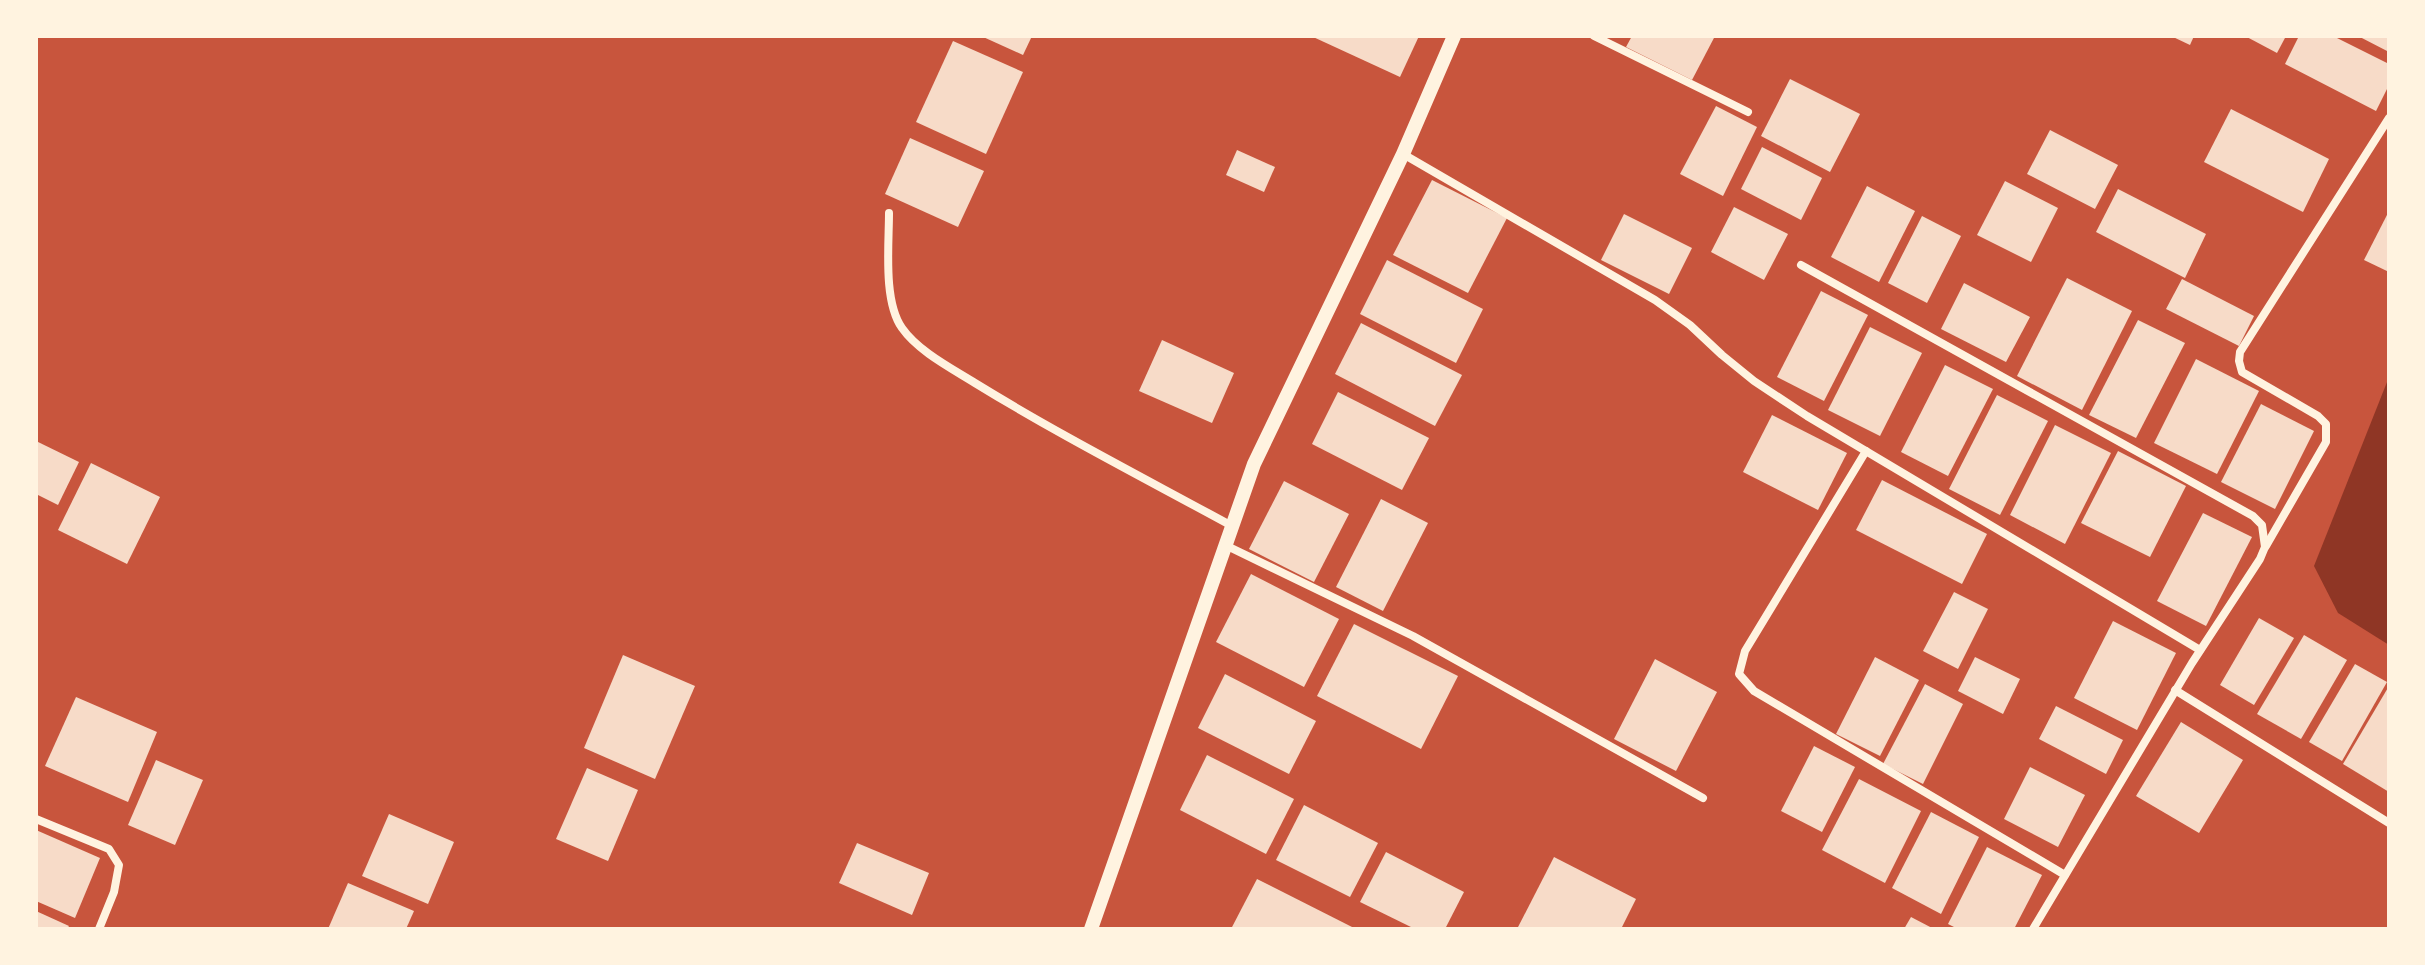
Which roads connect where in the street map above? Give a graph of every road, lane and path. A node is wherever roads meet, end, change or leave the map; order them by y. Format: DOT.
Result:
graph roads {
  1 [pos="1454,36"];
  2 [pos="1594,36"];
  3 [pos="1748,112"];
  4 [pos="2389,118"];
  5 [pos="1403,154"];
  6 [pos="889,213"];
  7 [pos="1801,265"];
  8 [pos="1866,451"];
  9 [pos="1232,526"];
  10 [pos="1225,545"];
  11 [pos="2265,547"];
  12 [pos="2200,650"];
  13 [pos="2175,690"];
  14 [pos="1703,798"];
  15 [pos="36,819"];
  16 [pos="2389,823"];
  17 [pos="2065,875"];
  18 [pos="99,929"];
  19 [pos="1091,929"];
  20 [pos="2033,929"];
  1 -- 5 [label="street"];
  2 -- 3 [label="street"];
  4 -- 11 [label="street"];
  5 -- 8 [label="street"];
  5 -- 9 [label="street"];
  6 -- 9 [label="street"];
  7 -- 11 [label="street"];
  8 -- 12 [label="street"];
  8 -- 17 [label="street"];
  9 -- 10 [label="street"];
  10 -- 14 [label="street"];
  10 -- 19 [label="street"];
  11 -- 12 [label="street"];
  12 -- 13 [label="street"];
  13 -- 16 [label="street"];
  13 -- 17 [label="street"];
  15 -- 18 [label="street"];
  17 -- 20 [label="street"];
}
